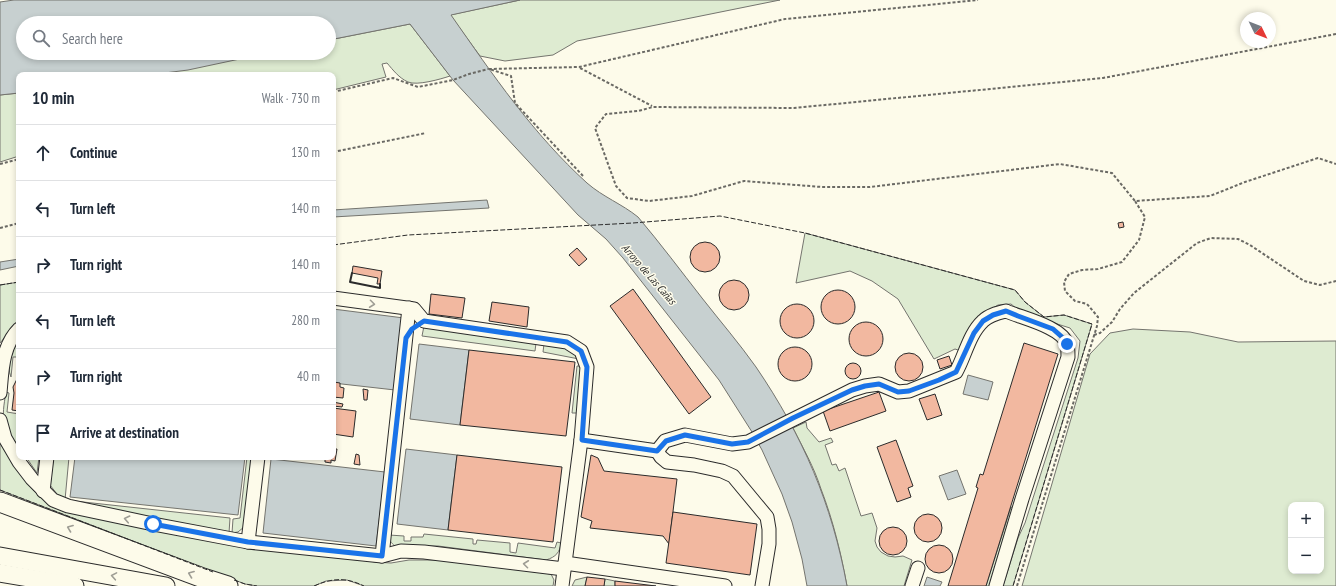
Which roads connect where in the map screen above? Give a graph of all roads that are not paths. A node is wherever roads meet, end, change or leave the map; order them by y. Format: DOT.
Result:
graph roads {
  1 [pos="336,298"];
  2 [pos="409,308"];
  3 [pos="424,321"];
  4 [pos="16,332"];
  5 [pos="406,338"];
  6 [pos="0,393"];
  7 [pos="0,420"];
  8 [pos="582,440"];
  9 [pos="657,451"];
  10 [pos="16,457"];
  11 [pos="18,460"];
  12 [pos="46,460"];
  13 [pos="258,460"];
  14 [pos="43,491"];
  15 [pos="0,502"];
  16 [pos="248,542"];
  17 [pos="0,556"];
  18 [pos="382,556"];
  19 [pos="565,566"];
  20 [pos="918,568"];
  21 [pos="0,573"];
  22 [pos="75,586"];
  23 [pos="166,586"];
  24 [pos="228,586"];
  25 [pos="562,586"];
  26 [pos="725,586"];
  27 [pos="762,586"];
  28 [pos="912,586"];
  29 [pos="996,586"];
  1 -- 2 [label="lane, one-way"];
  2 -- 3 [label="lane"];
  2 -- 5 [label="lane"];
  3 -- 5 [label="lane"];
  3 -- 8 [label="lane"];
  4 -- 6 [label="lane"];
  5 -- 18 [label="lane"];
  7 -- 10 [label="lane"];
  8 -- 9 [label="lane"];
  8 -- 19 [label="lane"];
  9 -- 27 [label="lane"];
  9 -- 29 [label="lane"];
  11 -- 14 [label="lane"];
  12 -- 14 [label="lane"];
  13 -- 16 [label="lane"];
  16 -- 14 [label="lane, one-way"];
  24 -- 15 [label="highway, one-way"];
  16 -- 18 [label="lane"];
  23 -- 17 [label="main road, one-way"];
  19 -- 18 [label="lane, one-way"];
  19 -- 25 [label="lane"];
  19 -- 26 [label="lane"];
  20 -- 28 [label="lane"];
  21 -- 22 [label="main road"];
}
